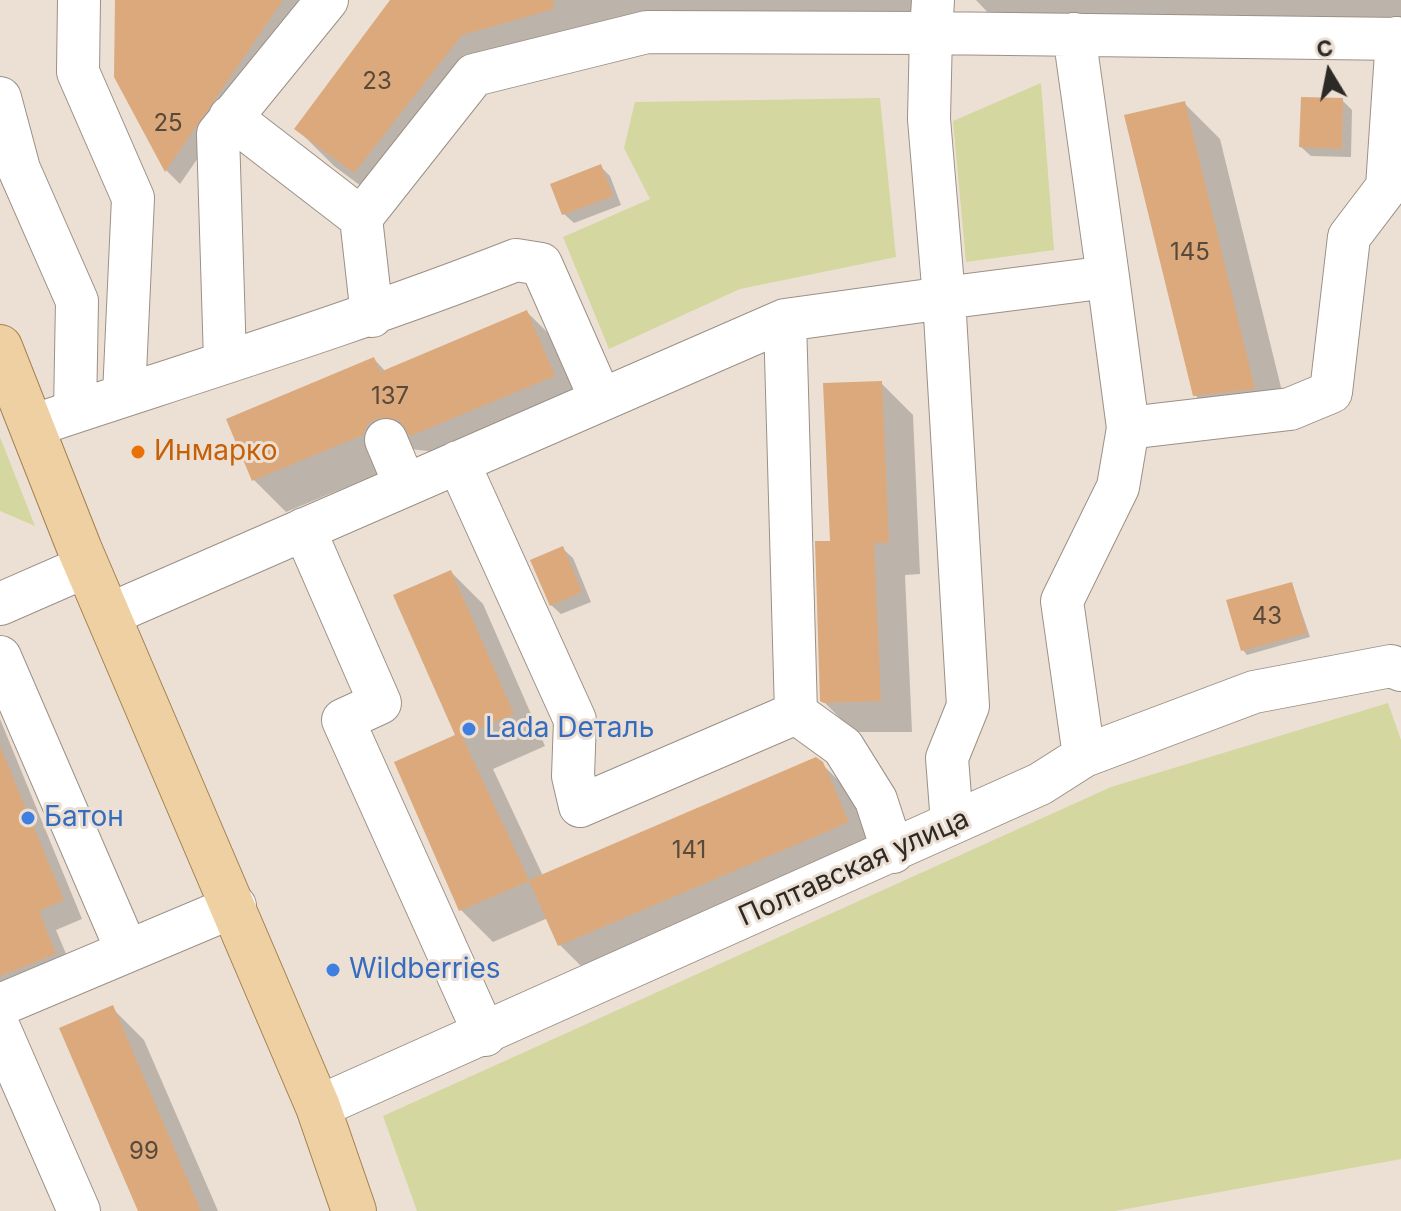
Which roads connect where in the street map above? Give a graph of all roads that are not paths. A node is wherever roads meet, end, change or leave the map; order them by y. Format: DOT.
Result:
graph roads {
  1 [pos="79,0"];
  2 [pos="327,0"];
  3 [pos="932,17"];
  4 [pos="1074,34"];
  5 [pos="1399,38"];
  6 [pos="0,98"];
  7 [pos="230,117"];
  8 [pos="361,218"];
  9 [pos="1108,277"];
  10 [pos="944,298"];
  11 [pos="372,316"];
  12 [pos="785,320"];
  13 [pos="0,347"];
  14 [pos="225,360"];
  15 [pos="124,395"];
  16 [pos="601,400"];
  17 [pos="75,411"];
  18 [pos="32,426"];
  19 [pos="1128,428"];
  20 [pos="386,440"];
  21 [pos="458,462"];
  22 [pos="405,485"];
  23 [pos="304,529"];
  24 [pos="87,566"];
  25 [pos="0,604"];
  26 [pos="108,615"];
  27 [pos="0,657"];
  28 [pos="1401,670"];
  29 [pos="796,713"];
  30 [pos="1084,756"];
  31 [pos="952,823"];
  32 [pos="893,852"];
  33 [pos="235,906"];
  34 [pos="127,951"];
  35 [pos="0,1005"];
  36 [pos="485,1035"];
  37 [pos="3,1051"];
  38 [pos="318,1107"];
  39 [pos="79,1211"];
  40 [pos="354,1211"];
  1 -- 15 [label="lane"];
  2 -- 7 [label="lane"];
  3 -- 4 [label="lane"];
  3 -- 8 [label="lane"];
  3 -- 10 [label="lane"];
  4 -- 5 [label="lane"];
  4 -- 9 [label="lane"];
  5 -- 19 [label="lane"];
  6 -- 17 [label="lane"];
  7 -- 8 [label="lane"];
  7 -- 14 [label="lane"];
  8 -- 11 [label="lane"];
  9 -- 10 [label="lane"];
  9 -- 19 [label="lane"];
  10 -- 12 [label="lane"];
  10 -- 31 [label="lane"];
  11 -- 14 [label="lane"];
  11 -- 16 [label="lane"];
  12 -- 16 [label="lane"];
  12 -- 29 [label="lane"];
  13 -- 18 [label="main road"];
  14 -- 15 [label="lane"];
  15 -- 17 [label="lane"];
  16 -- 21 [label="lane"];
  17 -- 18 [label="lane"];
  18 -- 24 [label="main road"];
  19 -- 30 [label="lane"];
  20 -- 22 [label="lane"];
  21 -- 22 [label="lane"];
  21 -- 29 [label="lane"];
  22 -- 23 [label="lane"];
  23 -- 26 [label="lane"];
  23 -- 36 [label="lane"];
  24 -- 25 [label="lane"];
  24 -- 26 [label="main road"];
  26 -- 33 [label="main road"];
  27 -- 34 [label="lane"];
  28 -- 30 [label="lane, Полтавская улица"];
  29 -- 32 [label="lane"];
  30 -- 31 [label="lane, Полтавская улица"];
  31 -- 32 [label="lane, Полтавская улица"];
  32 -- 36 [label="lane, Полтавская улица"];
  33 -- 34 [label="lane"];
  33 -- 38 [label="main road"];
  34 -- 35 [label="lane"];
  36 -- 38 [label="lane, Полтавская улица"];
  37 -- 39 [label="lane"];
  38 -- 40 [label="main road"];
}
